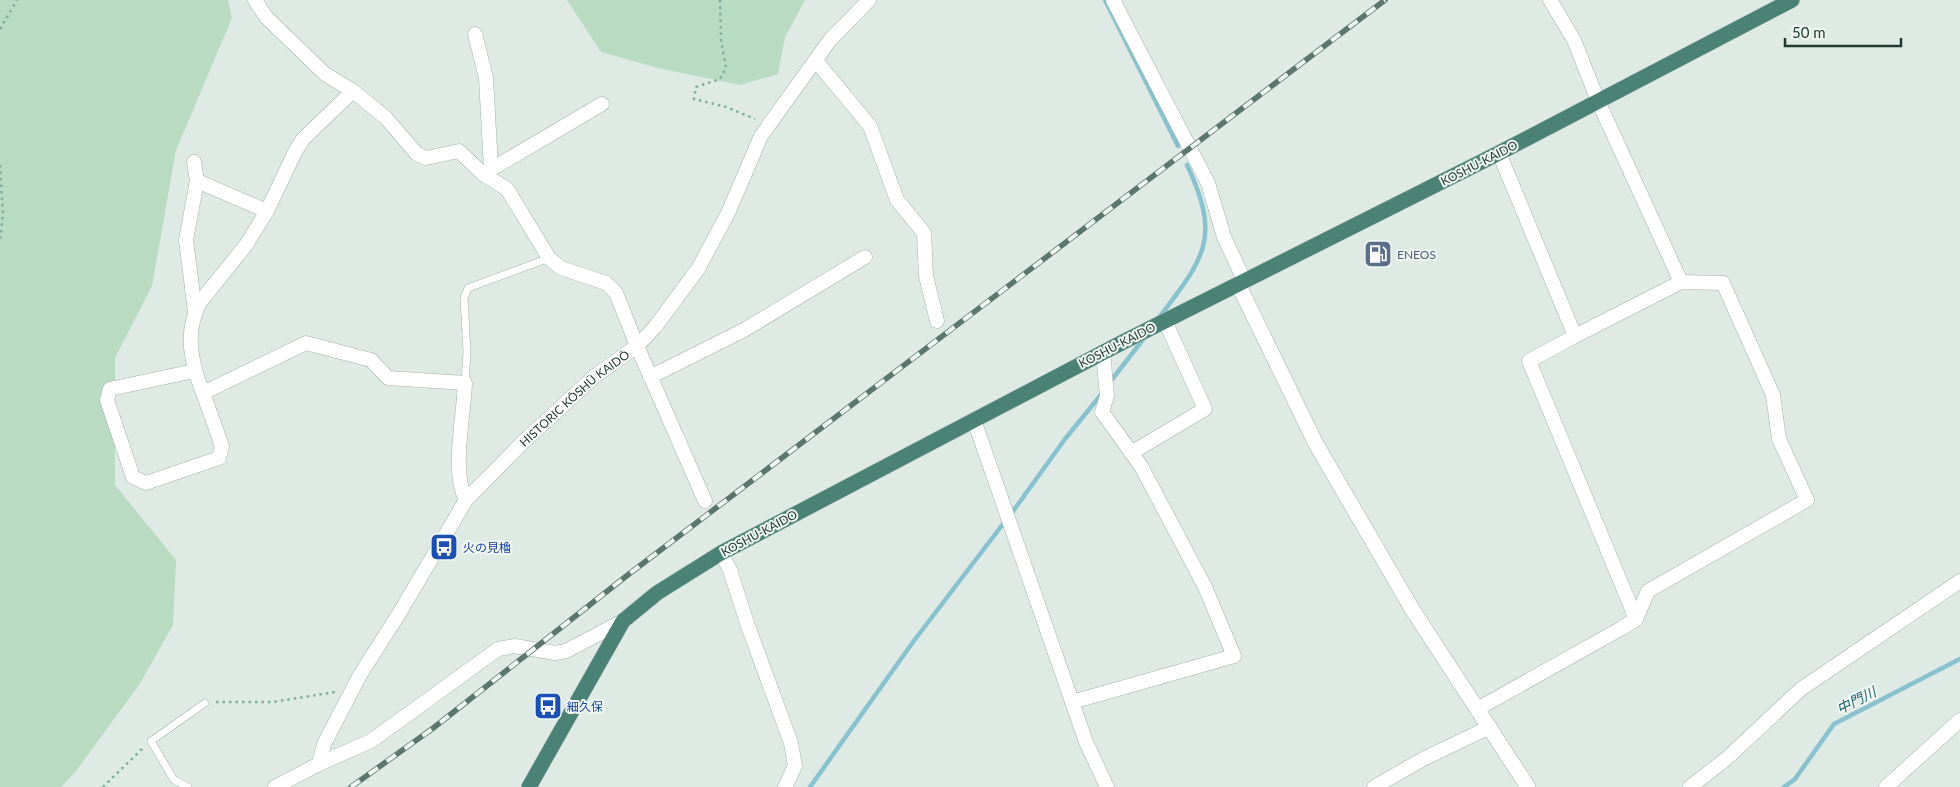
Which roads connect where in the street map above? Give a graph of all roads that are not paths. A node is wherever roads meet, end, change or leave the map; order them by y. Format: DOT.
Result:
graph roads {
  1 [pos="256,0"];
  2 [pos="869,0"];
  3 [pos="1113,0"];
  4 [pos="1550,0"];
  5 [pos="1792,0"];
  6 [pos="474,34"];
  7 [pos="816,61"];
  8 [pos="353,91"];
  9 [pos="1598,101"];
  10 [pos="602,104"];
  11 [pos="1499,153"];
  12 [pos="194,162"];
  13 [pos="487,171"];
  14 [pos="197,181"];
  15 [pos="267,211"];
  16 [pos="865,257"];
  17 [pos="549,258"];
  18 [pos="1681,282"];
  19 [pos="1242,284"];
  20 [pos="195,311"];
  21 [pos="937,321"];
  22 [pos="1165,321"];
  23 [pos="1576,336"];
  24 [pos="636,346"];
  25 [pos="1103,352"];
  26 [pos="194,371"];
  27 [pos="650,378"];
  28 [pos="464,383"];
  29 [pos="203,393"];
  30 [pos="974,420"];
  31 [pos="1131,453"];
  32 [pos="466,500"];
  33 [pos="705,501"];
  34 [pos="721,553"];
  35 [pos="1960,581"];
  36 [pos="1636,619"];
  37 [pos="623,621"];
  38 [pos="1072,702"];
  39 [pos="205,703"];
  40 [pos="1479,708"];
  41 [pos="1960,720"];
  42 [pos="1490,727"];
  43 [pos="318,764"];
  44 [pos="188,787"];
  45 [pos="275,787"];
  46 [pos="529,787"];
  47 [pos="785,787"];
  48 [pos="1107,787"];
  49 [pos="1374,787"];
  50 [pos="1528,787"];
  51 [pos="1690,787"];
  52 [pos="1886,787"];
  1 -- 8 [label="street"];
  2 -- 7 [label="street, HISTORIC KŌSHŪ KAIDŌ"];
  3 -- 19 [label="street"];
  4 -- 9 [label="street"];
  5 -- 9 [label="highway, KOSHU-KAIDO"];
  6 -- 13 [label="street"];
  7 -- 21 [label="street"];
  7 -- 24 [label="street, HISTORIC KŌSHŪ KAIDŌ"];
  8 -- 13 [label="street"];
  8 -- 15 [label="street"];
  9 -- 11 [label="highway, KOSHU-KAIDO"];
  9 -- 18 [label="street"];
  10 -- 13 [label="street"];
  11 -- 19 [label="highway, KOSHU-KAIDO"];
  11 -- 23 [label="street"];
  12 -- 14 [label="street"];
  13 -- 17 [label="street"];
  14 -- 15 [label="street"];
  14 -- 20 [label="street"];
  15 -- 20 [label="street"];
  16 -- 27 [label="street"];
  17 -- 24 [label="street"];
  17 -- 28 [label="lane"];
  18 -- 23 [label="street"];
  18 -- 36 [label="street"];
  19 -- 22 [label="highway, KOSHU-KAIDO"];
  19 -- 40 [label="street"];
  20 -- 26 [label="street"];
  22 -- 25 [label="highway, KOSHU-KAIDO"];
  22 -- 31 [label="street"];
  23 -- 36 [label="street"];
  24 -- 27 [label="street"];
  24 -- 32 [label="street, HISTORIC KŌSHŪ KAIDŌ"];
  25 -- 30 [label="highway, KOSHU-KAIDO"];
  25 -- 31 [label="street"];
  26 -- 29 [label="street"];
  26 -- 29 [label="street"];
  27 -- 33 [label="street"];
  28 -- 29 [label="street"];
  28 -- 32 [label="street"];
  30 -- 34 [label="highway, KOSHU-KAIDO"];
  30 -- 38 [label="street"];
  31 -- 38 [label="street"];
  32 -- 43 [label="street, HISTORIC KŌSHŪ KAIDŌ"];
  34 -- 37 [label="highway, KOSHU-KAIDO"];
  34 -- 47 [label="street"];
  35 -- 51 [label="street"];
  36 -- 40 [label="street"];
  37 -- 43 [label="street"];
  37 -- 46 [label="highway, KOSHU-KAIDO"];
  38 -- 48 [label="street"];
  39 -- 44 [label="lane"];
  40 -- 42 [label="street"];
  41 -- 52 [label="street"];
  42 -- 49 [label="street"];
  42 -- 50 [label="street"];
  43 -- 45 [label="street"];
}
